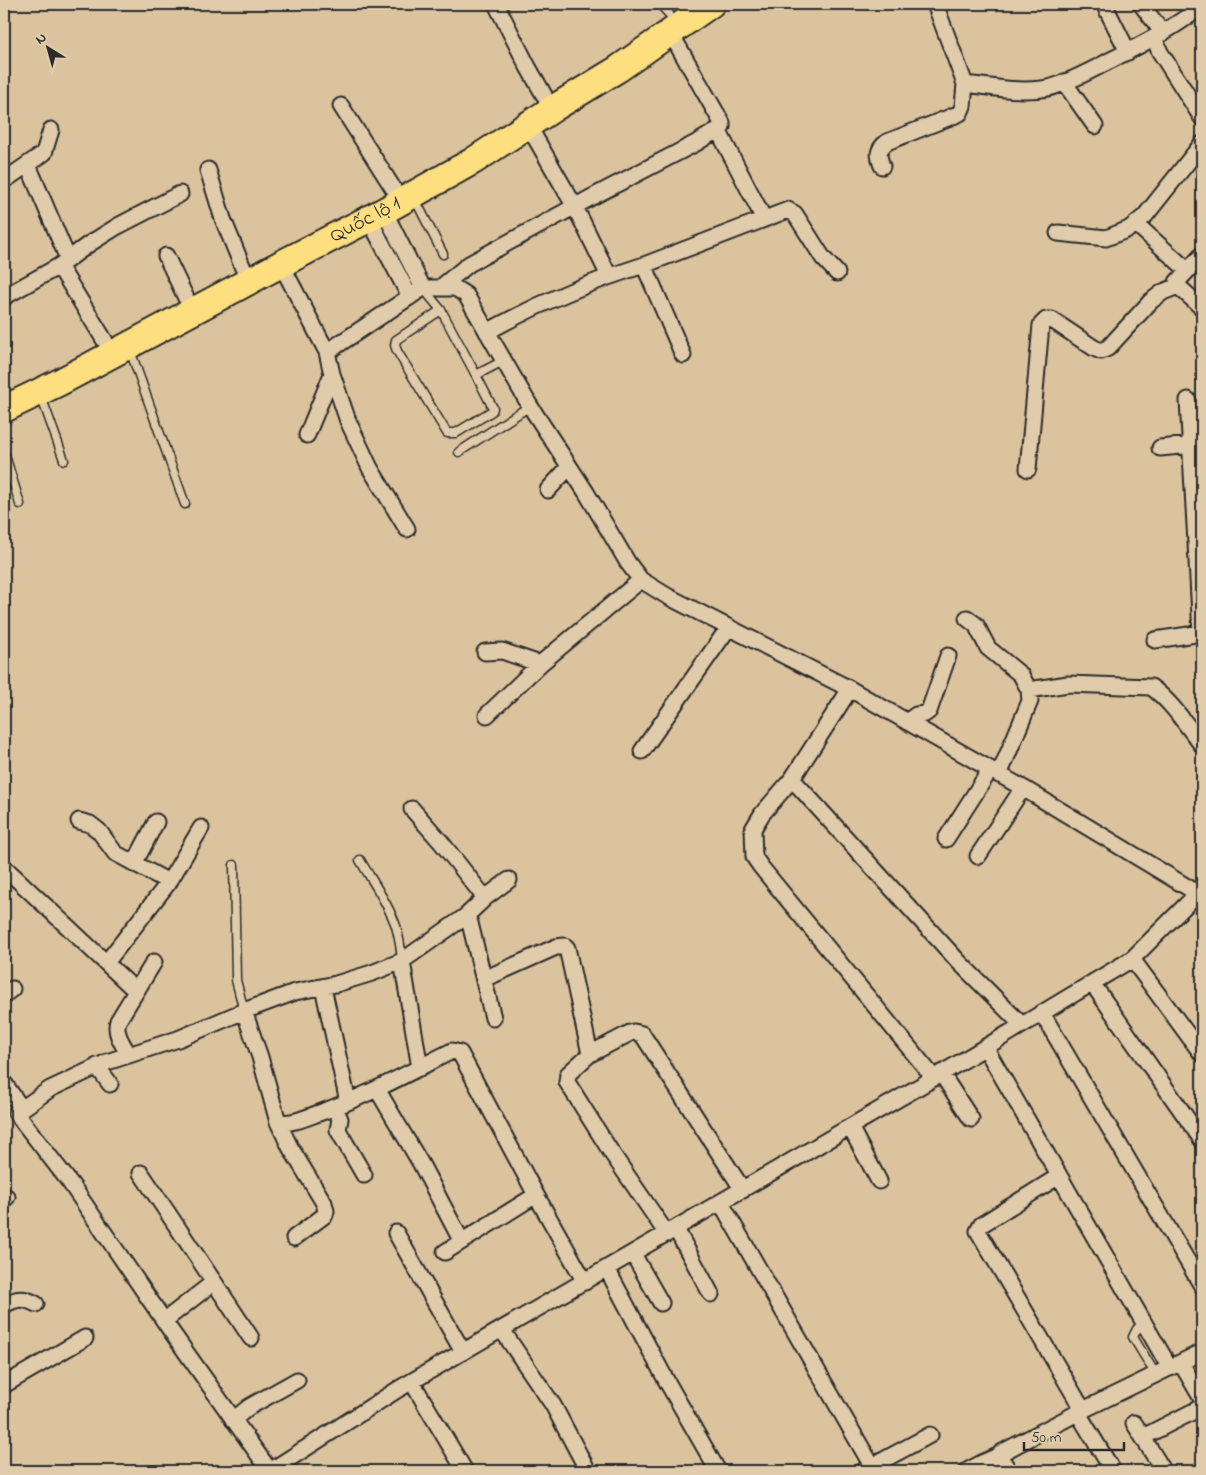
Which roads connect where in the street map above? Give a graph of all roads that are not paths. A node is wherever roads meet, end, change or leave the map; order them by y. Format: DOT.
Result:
graph roads {
  1 [pos="496,4"];
  2 [pos="711,4"];
  3 [pos="935,4"];
  4 [pos="1104,4"];
  5 [pos="1140,4"];
  6 [pos="1202,6"];
  7 [pos="671,14"];
  8 [pos="1159,35"];
  9 [pos="1128,52"];
  10 [pos="1064,82"];
  11 [pos="965,84"];
  12 [pos="544,95"];
  13 [pos="340,106"];
  14 [pos="1202,118"];
  15 [pos="528,125"];
  16 [pos="1095,126"];
  17 [pos="51,130"];
  18 [pos="718,130"];
  19 [pos="1202,144"];
  20 [pos="28,165"];
  21 [pos="882,166"];
  22 [pos="208,170"];
  23 [pos="8,178"];
  24 [pos="180,194"];
  25 [pos="390,203"];
  26 [pos="575,207"];
  27 [pos="764,219"];
  28 [pos="1136,224"];
  29 [pos="1058,233"];
  30 [pos="443,254"];
  31 [pos="1202,255"];
  32 [pos="166,256"];
  33 [pos="64,262"];
  34 [pos="281,264"];
  35 [pos="644,265"];
  36 [pos="243,268"];
  37 [pos="1187,270"];
  38 [pos="837,273"];
  39 [pos="609,276"];
  40 [pos="1178,286"];
  41 [pos="441,287"];
  42 [pos="423,288"];
  43 [pos="4,297"];
  44 [pos="410,297"];
  45 [pos="186,298"];
  46 [pos="1200,306"];
  47 [pos="441,310"];
  48 [pos="487,332"];
  49 [pos="117,343"];
  50 [pos="328,352"];
  51 [pos="683,355"];
  52 [pos="503,361"];
  53 [pos="332,374"];
  54 [pos="476,375"];
  55 [pos="4,390"];
  56 [pos="39,392"];
  57 [pos="1188,400"];
  58 [pos="530,406"];
  59 [pos="4,409"];
  60 [pos="307,435"];
  61 [pos="1191,445"];
  62 [pos="1160,448"];
  63 [pos="4,452"];
  64 [pos="459,452"];
  65 [pos="64,460"];
  66 [pos="569,467"];
  67 [pos="1028,469"];
  68 [pos="548,490"];
  69 [pos="20,504"];
  70 [pos="185,504"];
  71 [pos="407,529"];
  72 [pos="641,580"];
  73 [pos="967,618"];
  74 [pos="729,627"];
  75 [pos="1202,633"];
  76 [pos="1155,640"];
  77 [pos="485,652"];
  78 [pos="948,656"];
  79 [pos="540,664"];
  80 [pos="850,689"];
  81 [pos="1029,690"];
  82 [pos="487,715"];
  83 [pos="907,722"];
  84 [pos="1202,745"];
  85 [pos="642,751"];
  86 [pos="994,772"];
  87 [pos="792,779"];
  88 [pos="1023,788"];
  89 [pos="412,809"];
  90 [pos="79,821"];
  91 [pos="156,822"];
  92 [pos="201,828"];
  93 [pos="946,839"];
  94 [pos="978,856"];
  95 [pos="360,860"];
  96 [pos="134,864"];
  97 [pos="234,865"];
  98 [pos="4,867"];
  99 [pos="509,880"];
  100 [pos="169,882"];
  101 [pos="1200,895"];
  102 [pos="485,898"];
  103 [pos="466,916"];
  104 [pos="1132,959"];
  105 [pos="402,961"];
  106 [pos="154,962"];
  107 [pos="106,963"];
  108 [pos="484,979"];
  109 [pos="1092,983"];
  110 [pos="323,987"];
  111 [pos="136,991"];
  112 [pos="244,1011"];
  113 [pos="1042,1013"];
  114 [pos="493,1018"];
  115 [pos="1022,1025"];
  116 [pos="985,1047"];
  117 [pos="590,1054"];
  118 [pos="1202,1054"];
  119 [pos="129,1056"];
  120 [pos="97,1066"];
  121 [pos="420,1068"];
  122 [pos="937,1076"];
  123 [pos="4,1083"];
  124 [pos="110,1084"];
  125 [pos="377,1089"];
  126 [pos="342,1105"];
  127 [pos="14,1113"];
  128 [pos="971,1120"];
  129 [pos="278,1122"];
  130 [pos="850,1127"];
  131 [pos="1202,1140"];
  132 [pos="141,1173"];
  133 [pos="364,1175"];
  134 [pos="1059,1176"];
  135 [pos="879,1181"];
  136 [pos="743,1190"];
  137 [pos="536,1195"];
  138 [pos="721,1203"];
  139 [pos="671,1232"];
  140 [pos="396,1233"];
  141 [pos="294,1238"];
  142 [pos="461,1240"];
  143 [pos="445,1252"];
  144 [pos="633,1254"];
  145 [pos="607,1269"];
  146 [pos="214,1282"];
  147 [pos="585,1282"];
  148 [pos="1202,1286"];
  149 [pos="711,1294"];
  150 [pos="661,1303"];
  151 [pos="36,1304"];
  152 [pos="4,1305"];
  153 [pos="164,1321"];
  154 [pos="1144,1323"];
  155 [pos="502,1330"];
  156 [pos="85,1338"];
  157 [pos="251,1338"];
  158 [pos="463,1352"];
  159 [pos="1202,1352"];
  160 [pos="1175,1365"];
  161 [pos="1156,1375"];
  162 [pos="297,1380"];
  163 [pos="412,1382"];
  164 [pos="4,1384"];
  165 [pos="1202,1399"];
  166 [pos="1202,1407"];
  167 [pos="1080,1411"];
  168 [pos="233,1420"];
  169 [pos="1134,1423"];
  170 [pos="930,1435"];
  171 [pos="1143,1437"];
  172 [pos="1000,1455"];
  173 [pos="867,1469"];
  174 [pos="1163,1470"];
  175 [pos="270,1471"];
  176 [pos="464,1471"];
  177 [pos="588,1471"];
  178 [pos="718,1471"];
  179 [pos="967,1471"];
  180 [pos="1008,1471"];
  181 [pos="1113,1471"];
  1 -- 12 [label="street"];
  2 -- 7 [label="highway, Quốc lộ 1"];
  3 -- 11 [label="street"];
  4 -- 9 [label="street"];
  5 -- 8 [label="street"];
  6 -- 8 [label="street"];
  7 -- 12 [label="highway, Quốc lộ 1"];
  7 -- 15 [label="highway, Quốc lộ 1"];
  7 -- 18 [label="street"];
  8 -- 9 [label="street"];
  8 -- 14 [label="street"];
  9 -- 10 [label="street"];
  10 -- 11 [label="street"];
  10 -- 16 [label="street"];
  11 -- 21 [label="street"];
  12 -- 25 [label="highway, Quốc lộ 1"];
  13 -- 25 [label="street"];
  15 -- 25 [label="highway, Quốc lộ 1"];
  15 -- 26 [label="street"];
  17 -- 20 [label="street"];
  18 -- 26 [label="street"];
  18 -- 27 [label="street"];
  19 -- 28 [label="street"];
  20 -- 23 [label="street"];
  20 -- 33 [label="street"];
  22 -- 36 [label="street"];
  24 -- 33 [label="street"];
  25 -- 30 [label="lane"];
  25 -- 34 [label="highway, Quốc lộ 1"];
  25 -- 36 [label="highway, Quốc lộ 1"];
  25 -- 42 [label="street"];
  25 -- 44 [label="street"];
  26 -- 39 [label="street"];
  26 -- 41 [label="street"];
  27 -- 35 [label="street"];
  27 -- 38 [label="street"];
  28 -- 29 [label="street"];
  28 -- 37 [label="street"];
  31 -- 37 [label="street"];
  32 -- 45 [label="street"];
  33 -- 43 [label="street"];
  33 -- 49 [label="street"];
  34 -- 49 [label="highway, Quốc lộ 1"];
  34 -- 50 [label="street"];
  35 -- 39 [label="street"];
  35 -- 51 [label="street"];
  36 -- 45 [label="highway, Quốc lộ 1"];
  37 -- 40 [label="street"];
  39 -- 48 [label="street"];
  40 -- 46 [label="street"];
  40 -- 67 [label="street"];
  41 -- 42 [label="street"];
  41 -- 48 [label="street"];
  42 -- 44 [label="street"];
  42 -- 47 [label="lane"];
  44 -- 50 [label="street"];
  45 -- 49 [label="highway, Quốc lộ 1"];
  47 -- 54 [label="lane"];
  47 -- 54 [label="lane"];
  48 -- 52 [label="street"];
  49 -- 55 [label="highway, Quốc lộ 1"];
  49 -- 56 [label="highway, Quốc lộ 1"];
  49 -- 70 [label="lane"];
  50 -- 53 [label="street"];
  52 -- 54 [label="lane"];
  52 -- 58 [label="street"];
  53 -- 60 [label="street"];
  53 -- 71 [label="street"];
  56 -- 59 [label="highway, Quốc lộ 1"];
  56 -- 65 [label="lane"];
  57 -- 61 [label="street"];
  58 -- 64 [label="lane"];
  58 -- 66 [label="street"];
  61 -- 62 [label="street"];
  61 -- 75 [label="street"];
  63 -- 69 [label="lane"];
  66 -- 68 [label="street"];
  66 -- 72 [label="street"];
  72 -- 74 [label="street"];
  72 -- 79 [label="street"];
  73 -- 81 [label="street"];
  74 -- 80 [label="street"];
  74 -- 85 [label="street"];
  75 -- 76 [label="street"];
  77 -- 79 [label="street"];
  78 -- 83 [label="street"];
  79 -- 82 [label="street"];
  80 -- 83 [label="street"];
  80 -- 87 [label="street"];
  81 -- 84 [label="street"];
  81 -- 86 [label="street"];
  83 -- 86 [label="street"];
  86 -- 88 [label="street"];
  86 -- 93 [label="street"];
  87 -- 115 [label="street"];
  87 -- 122 [label="street"];
  88 -- 94 [label="street"];
  88 -- 101 [label="street"];
  89 -- 102 [label="street"];
  90 -- 96 [label="street"];
  91 -- 96 [label="street"];
  92 -- 100 [label="street"];
  95 -- 105 [label="lane"];
  96 -- 100 [label="street"];
  97 -- 112 [label="lane"];
  98 -- 107 [label="street"];
  99 -- 102 [label="street"];
  100 -- 107 [label="street"];
  101 -- 104 [label="street"];
  102 -- 103 [label="street"];
  103 -- 105 [label="street"];
  103 -- 108 [label="street"];
  104 -- 109 [label="street"];
  104 -- 118 [label="street"];
  105 -- 110 [label="street"];
  105 -- 121 [label="street"];
  106 -- 111 [label="street"];
  107 -- 111 [label="street"];
  108 -- 114 [label="street"];
  108 -- 117 [label="street"];
  109 -- 113 [label="street"];
  109 -- 131 [label="street"];
  110 -- 112 [label="street"];
  110 -- 126 [label="street"];
  111 -- 119 [label="street"];
  112 -- 119 [label="street"];
  112 -- 129 [label="street"];
  113 -- 115 [label="street"];
  113 -- 148 [label="street"];
  115 -- 116 [label="street"];
  116 -- 122 [label="street"];
  116 -- 134 [label="street"];
  117 -- 136 [label="street"];
  117 -- 139 [label="street"];
  119 -- 120 [label="street"];
  120 -- 124 [label="street"];
  120 -- 127 [label="street"];
  121 -- 125 [label="street"];
  121 -- 137 [label="street"];
  122 -- 128 [label="street"];
  122 -- 130 [label="street"];
  123 -- 127 [label="street"];
  125 -- 126 [label="street"];
  125 -- 142 [label="street"];
  126 -- 129 [label="street"];
  126 -- 133 [label="street"];
  127 -- 153 [label="street"];
  129 -- 141 [label="street"];
  130 -- 135 [label="street"];
  130 -- 136 [label="street"];
  132 -- 146 [label="street"];
  134 -- 154 [label="street"];
  134 -- 167 [label="street"];
  136 -- 138 [label="street"];
  137 -- 142 [label="street"];
  137 -- 147 [label="street"];
  138 -- 139 [label="street"];
  138 -- 173 [label="street"];
  139 -- 144 [label="street"];
  139 -- 149 [label="street"];
  140 -- 158 [label="street"];
  142 -- 143 [label="street"];
  144 -- 145 [label="street"];
  144 -- 150 [label="street"];
  145 -- 147 [label="street"];
  145 -- 178 [label="street"];
  146 -- 153 [label="street"];
  146 -- 157 [label="street"];
  147 -- 155 [label="street"];
  151 -- 152 [label="street"];
  153 -- 168 [label="street"];
  154 -- 160 [label="street"];
  154 -- 161 [label="lane"];
  155 -- 158 [label="street"];
  155 -- 177 [label="street"];
  156 -- 164 [label="street"];
  158 -- 163 [label="street"];
  159 -- 160 [label="street"];
  160 -- 161 [label="street"];
  160 -- 165 [label="street"];
  161 -- 167 [label="street"];
  162 -- 168 [label="street"];
  163 -- 175 [label="street"];
  163 -- 176 [label="street"];
  166 -- 171 [label="street"];
  167 -- 172 [label="street"];
  167 -- 181 [label="street"];
  168 -- 175 [label="street"];
  169 -- 171 [label="street"];
  170 -- 173 [label="street"];
  171 -- 174 [label="street"];
  172 -- 179 [label="street"];
  172 -- 180 [label="street"];
}
